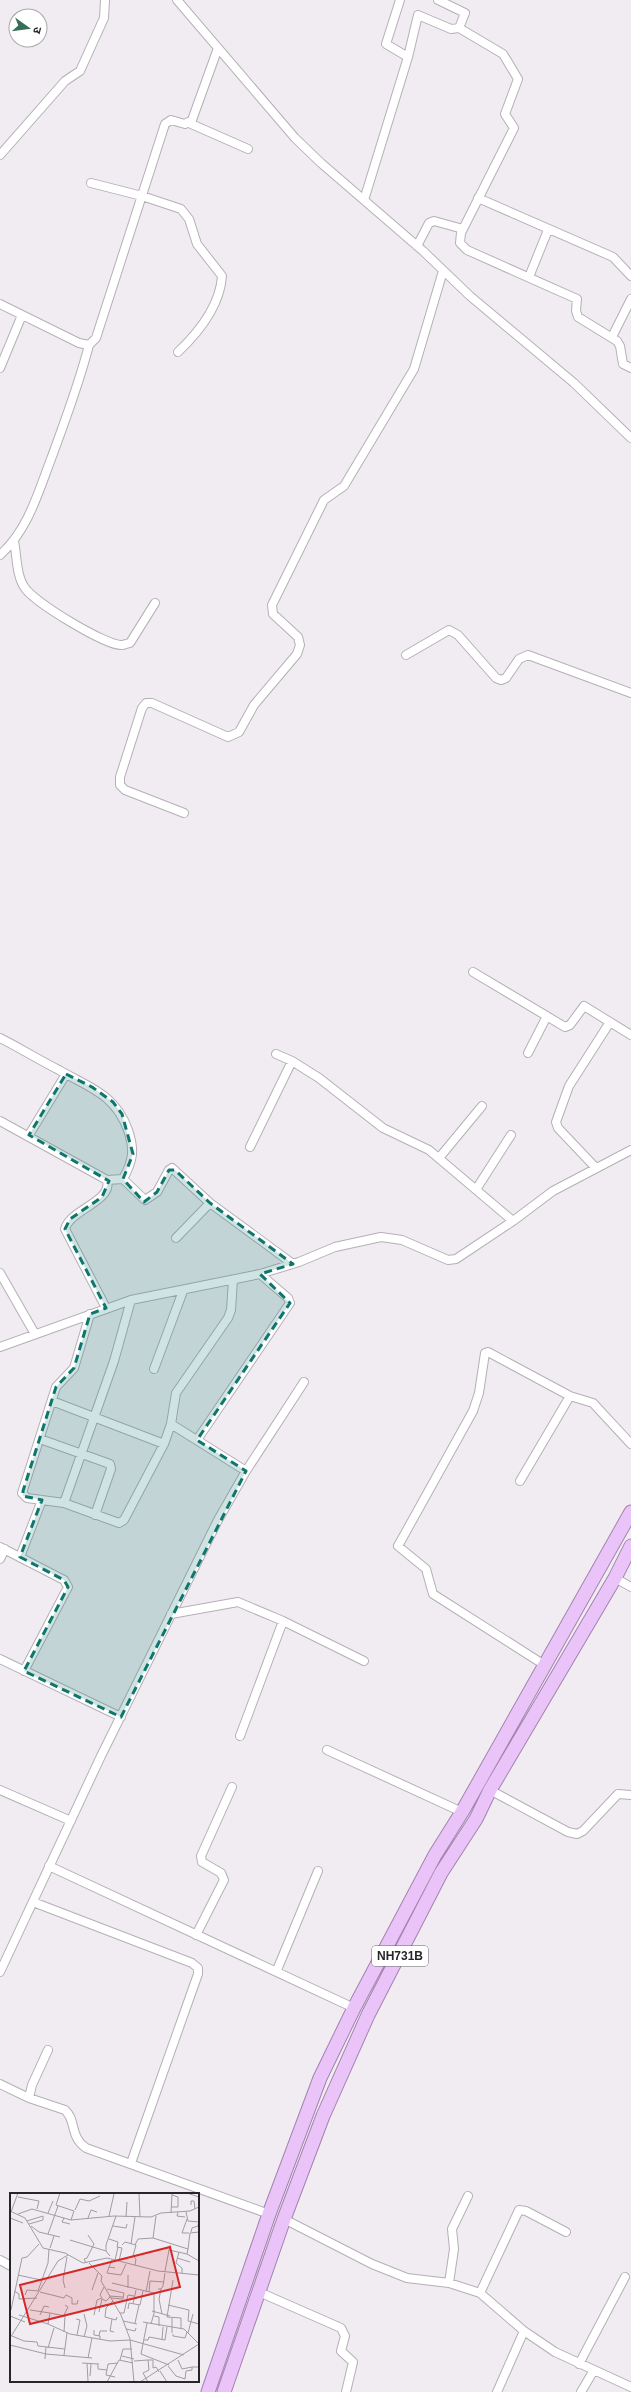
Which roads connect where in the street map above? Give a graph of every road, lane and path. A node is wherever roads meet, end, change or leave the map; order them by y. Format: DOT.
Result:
graph roads {
  1 [pos="105,0"];
  2 [pos="176,0"];
  3 [pos="400,0"];
  4 [pos="438,0"];
  5 [pos="459,28"];
  6 [pos="218,48"];
  7 [pos="408,57"];
  8 [pos="189,123"];
  9 [pos="248,149"];
  10 [pos="0,155"];
  11 [pos="91,184"];
  12 [pos="142,196"];
  13 [pos="478,198"];
  14 [pos="364,200"];
  15 [pos="463,229"];
  16 [pos="548,230"];
  17 [pos="417,246"];
  18 [pos="443,271"];
  19 [pos="631,276"];
  20 [pos="529,277"];
  21 [pos="631,299"];
  22 [pos="0,304"];
  23 [pos="22,315"];
  24 [pos="612,337"];
  25 [pos="89,345"];
  26 [pos="178,352"];
  27 [pos="0,368"];
  28 [pos="631,368"];
  29 [pos="630,434"];
  30 [pos="14,541"];
  31 [pos="0,555"];
  32 [pos="155,603"];
  33 [pos="406,655"];
  34 [pos="631,693"];
  35 [pos="184,813"];
  36 [pos="473,972"];
  37 [pos="547,1016"];
  38 [pos="610,1022"];
  39 [pos="631,1035"];
  40 [pos="0,1038"];
  41 [pos="528,1053"];
  42 [pos="276,1054"];
  43 [pos="292,1061"];
  44 [pos="66,1074"];
  45 [pos="482,1106"];
  46 [pos="0,1121"];
  47 [pos="28,1135"];
  48 [pos="511,1135"];
  49 [pos="250,1147"];
  50 [pos="631,1150"];
  51 [pos="439,1158"];
  52 [pos="595,1167"];
  53 [pos="123,1179"];
  54 [pos="107,1180"];
  55 [pos="477,1188"];
  56 [pos="210,1203"];
  57 [pos="513,1221"];
  58 [pos="176,1238"];
  59 [pos="293,1264"];
  60 [pos="0,1273"];
  61 [pos="260,1274"];
  62 [pos="233,1280"];
  63 [pos="183,1291"];
  64 [pos="131,1300"];
  65 [pos="106,1308"];
  66 [pos="90,1314"];
  67 [pos="35,1334"];
  68 [pos="0,1347"];
  69 [pos="154,1369"];
  70 [pos="304,1382"];
  71 [pos="570,1396"];
  72 [pos="52,1400"];
  73 [pos="95,1417"];
  74 [pos="171,1424"];
  75 [pos="40,1439"];
  76 [pos="197,1440"];
  77 [pos="164,1444"];
  78 [pos="631,1444"];
  79 [pos="82,1454"];
  80 [pos="246,1471"];
  81 [pos="520,1481"];
  82 [pos="42,1500"];
  83 [pos="64,1503"];
  84 [pos="631,1512"];
  85 [pos="95,1515"];
  86 [pos="631,1546"];
  87 [pos="3,1548"];
  88 [pos="20,1557"];
  89 [pos="0,1558"];
  90 [pos="615,1578"];
  91 [pos="631,1587"];
  92 [pos="171,1614"];
  93 [pos="283,1621"];
  94 [pos="0,1659"];
  95 [pos="364,1661"];
  96 [pos="546,1666"];
  97 [pos="24,1671"];
  98 [pos="121,1717"];
  99 [pos="240,1736"];
  100 [pos="327,1750"];
  101 [pos="232,1786"];
  102 [pos="0,1790"];
  103 [pos="490,1790"];
  104 [pos="631,1795"];
  105 [pos="462,1812"];
  106 [pos="71,1821"];
  107 [pos="49,1866"];
  108 [pos="318,1871"];
  109 [pos="33,1902"];
  110 [pos="196,1935"];
  111 [pos="277,1970"];
  112 [pos="0,1972"];
  113 [pos="354,2008"];
  114 [pos="48,2050"];
  115 [pos="0,2084"];
  116 [pos="28,2098"];
  117 [pos="131,2164"];
  118 [pos="468,2196"];
  119 [pos="269,2214"];
  120 [pos="284,2219"];
  121 [pos="566,2232"];
  122 [pos="0,2260"];
  123 [pos="10,2265"];
  124 [pos="625,2277"];
  125 [pos="449,2283"];
  126 [pos="259,2292"];
  127 [pos="480,2293"];
  128 [pos="524,2331"];
  129 [pos="579,2364"];
  130 [pos="594,2370"];
  131 [pos="631,2387"];
  132 [pos="208,2392"];
  133 [pos="224,2392"];
  134 [pos="346,2392"];
  135 [pos="497,2392"];
  136 [pos="581,2392"];
  1 -- 10 [label="street"];
  2 -- 6 [label="street"];
  3 -- 7 [label="street"];
  4 -- 5 [label="street"];
  5 -- 7 [label="street"];
  5 -- 13 [label="street"];
  6 -- 8 [label="street"];
  6 -- 14 [label="street"];
  7 -- 14 [label="street"];
  8 -- 9 [label="street"];
  8 -- 12 [label="street"];
  11 -- 12 [label="street"];
  12 -- 25 [label="street"];
  12 -- 26 [label="street"];
  13 -- 15 [label="street"];
  13 -- 16 [label="street"];
  14 -- 17 [label="street"];
  15 -- 17 [label="street"];
  15 -- 20 [label="street"];
  16 -- 19 [label="street"];
  16 -- 20 [label="street"];
  17 -- 18 [label="street"];
  18 -- 29 [label="street"];
  18 -- 35 [label="street"];
  20 -- 24 [label="street"];
  21 -- 24 [label="street"];
  22 -- 23 [label="street"];
  23 -- 25 [label="street"];
  23 -- 27 [label="street"];
  24 -- 28 [label="street"];
  25 -- 30 [label="street"];
  30 -- 31 [label="street"];
  30 -- 32 [label="street"];
  33 -- 34 [label="street"];
  36 -- 37 [label="street"];
  37 -- 38 [label="street"];
  37 -- 41 [label="street"];
  38 -- 39 [label="street"];
  38 -- 52 [label="street"];
  40 -- 44 [label="street"];
  42 -- 43 [label="street"];
  43 -- 49 [label="street"];
  43 -- 51 [label="street"];
  44 -- 47 [label="street"];
  44 -- 53 [label="street"];
  45 -- 51 [label="street"];
  46 -- 47 [label="street"];
  47 -- 54 [label="street"];
  48 -- 55 [label="street"];
  50 -- 52 [label="street"];
  51 -- 55 [label="street"];
  52 -- 57 [label="street"];
  53 -- 54 [label="street"];
  53 -- 56 [label="street"];
  54 -- 65 [label="street"];
  55 -- 57 [label="street"];
  56 -- 58 [label="street"];
  56 -- 59 [label="street"];
  57 -- 59 [label="street"];
  59 -- 61 [label="street"];
  60 -- 67 [label="street"];
  61 -- 62 [label="street"];
  61 -- 76 [label="street"];
  62 -- 63 [label="street"];
  62 -- 74 [label="street"];
  63 -- 64 [label="street"];
  63 -- 69 [label="street"];
  64 -- 65 [label="street"];
  64 -- 73 [label="street"];
  65 -- 66 [label="street"];
  66 -- 67 [label="street"];
  66 -- 72 [label="street"];
  67 -- 68 [label="street"];
  70 -- 80 [label="street"];
  71 -- 78 [label="street"];
  71 -- 81 [label="street"];
  71 -- 96 [label="street"];
  72 -- 73 [label="street"];
  72 -- 75 [label="street"];
  73 -- 77 [label="street"];
  73 -- 79 [label="street"];
  74 -- 76 [label="street"];
  74 -- 77 [label="street"];
  75 -- 79 [label="street"];
  75 -- 82 [label="street"];
  76 -- 80 [label="street"];
  77 -- 85 [label="street"];
  79 -- 83 [label="street"];
  79 -- 85 [label="street"];
  80 -- 92 [label="street"];
  82 -- 83 [label="street"];
  82 -- 88 [label="street"];
  83 -- 85 [label="street"];
  84 -- 96 [label="highway"];
  86 -- 90 [label="highway, NH731B"];
  87 -- 88 [label="street"];
  87 -- 89 [label="street"];
  88 -- 97 [label="street"];
  90 -- 91 [label="street"];
  90 -- 103 [label="highway, NH731B"];
  92 -- 93 [label="street"];
  92 -- 98 [label="street"];
  93 -- 95 [label="street"];
  93 -- 99 [label="street"];
  94 -- 97 [label="street"];
  96 -- 105 [label="highway"];
  97 -- 98 [label="street"];
  98 -- 106 [label="street"];
  100 -- 105 [label="street"];
  101 -- 110 [label="street"];
  102 -- 106 [label="street"];
  103 -- 104 [label="street"];
  103 -- 120 [label="highway, NH731B"];
  105 -- 113 [label="highway"];
  106 -- 107 [label="street"];
  107 -- 109 [label="street"];
  107 -- 110 [label="street"];
  108 -- 111 [label="street"];
  109 -- 112 [label="street"];
  109 -- 117 [label="street"];
  110 -- 111 [label="street"];
  111 -- 113 [label="street"];
  113 -- 119 [label="highway"];
  114 -- 116 [label="street"];
  115 -- 116 [label="street"];
  116 -- 117 [label="street"];
  117 -- 119 [label="street"];
  118 -- 125 [label="street"];
  119 -- 132 [label="highway"];
  120 -- 125 [label="street"];
  120 -- 126 [label="highway, NH731B"];
  121 -- 127 [label="street"];
  122 -- 123 [label="street"];
  124 -- 129 [label="street"];
  125 -- 127 [label="street"];
  126 -- 133 [label="highway, NH731B"];
  126 -- 134 [label="street"];
  127 -- 128 [label="street"];
  128 -- 129 [label="street"];
  128 -- 135 [label="street"];
  129 -- 130 [label="street"];
  130 -- 131 [label="street"];
  130 -- 136 [label="street"];
}
